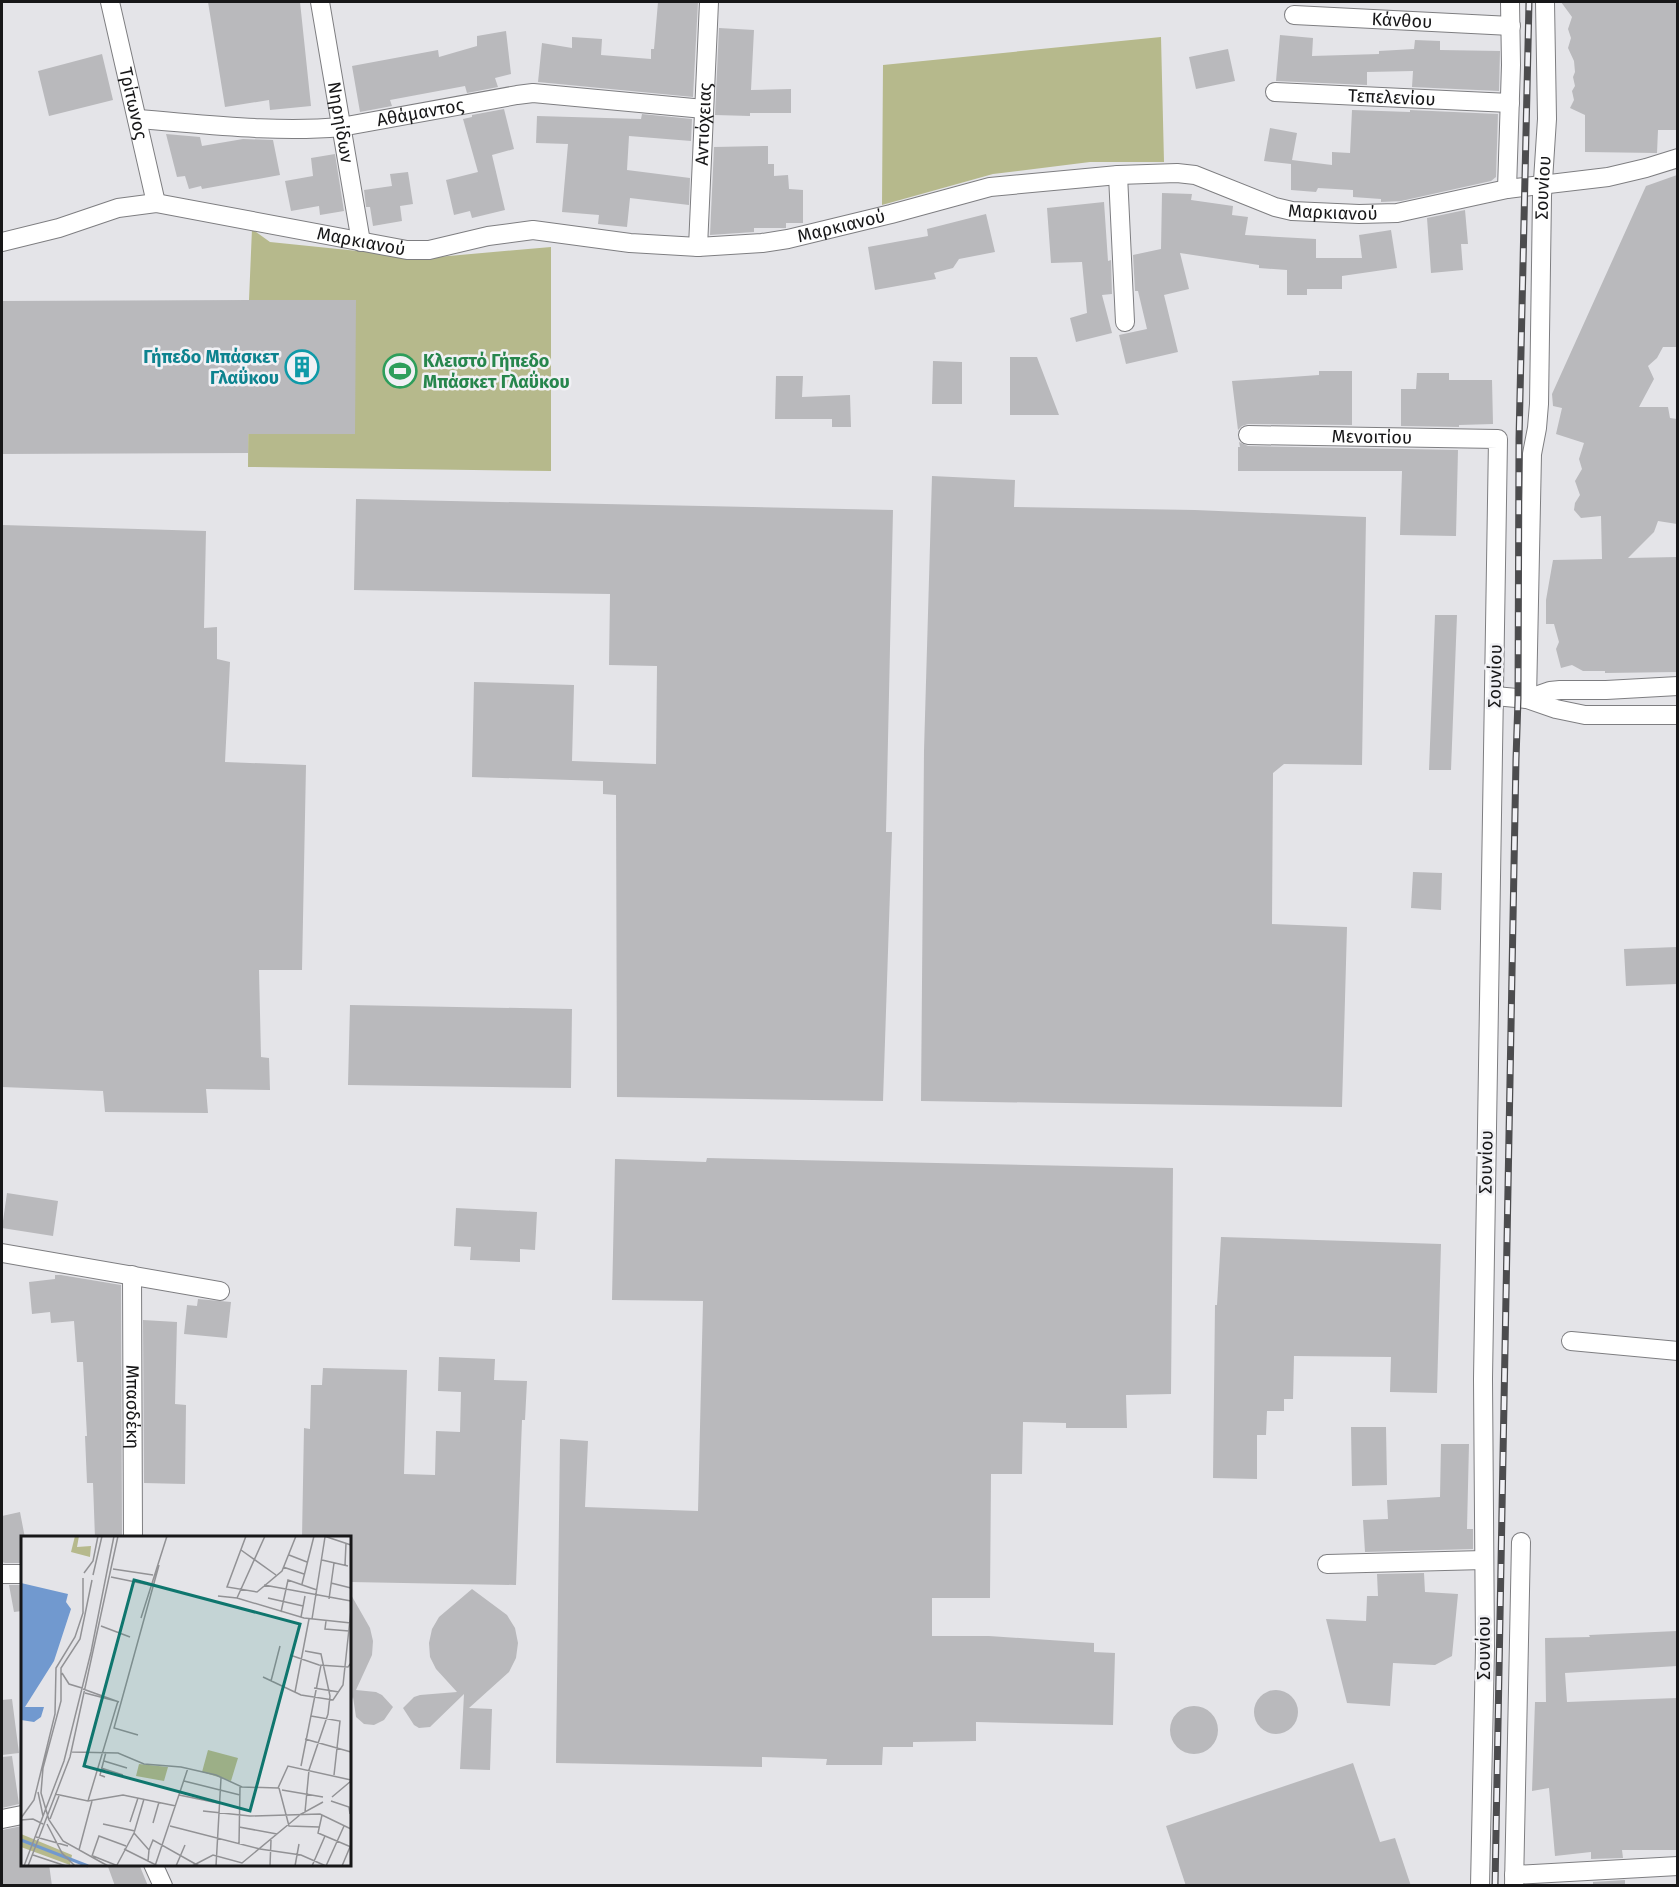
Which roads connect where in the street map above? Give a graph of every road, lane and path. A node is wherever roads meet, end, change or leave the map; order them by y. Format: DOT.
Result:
graph roads {
  1 [pos="110,2"];
  2 [pos="320,2"];
  3 [pos="709,2"];
  4 [pos="1510,2"];
  5 [pos="1545,2"];
  6 [pos="1294,15"];
  7 [pos="1511,26"];
  8 [pos="1275,92"];
  9 [pos="1510,104"];
  10 [pos="704,109"];
  11 [pos="137,119"];
  12 [pos="341,127"];
  13 [pos="1677,158"];
  14 [pos="1118,175"];
  15 [pos="1543,185"];
  16 [pos="1507,189"];
  17 [pos="156,203"];
  18 [pos="2,242"];
  19 [pos="362,242"];
  20 [pos="698,247"];
  21 [pos="1125,322"];
  22 [pos="1248,435"];
  23 [pos="1498,439"];
  24 [pos="1669,686"];
  25 [pos="1495,696"];
  26 [pos="1527,699"];
  27 [pos="1669,715"];
  28 [pos="2,1253"];
  29 [pos="132,1275"];
  30 [pos="220,1291"];
  31 [pos="1570,1341"];
  32 [pos="1677,1351"];
  33 [pos="133,1536"];
  34 [pos="1521,1542"];
  35 [pos="1484,1560"];
  36 [pos="1327,1564"];
  37 [pos="21,1815"];
  38 [pos="2,1819"];
  39 [pos="154,1866"];
  40 [pos="1677,1866"];
  41 [pos="1514,1880"];
  42 [pos="163,1886"];
  43 [pos="1480,1886"];
  1 -- 11 [label="street, Τρίτωνος"];
  2 -- 12 [label="street, Νηρηίδων"];
  3 -- 10 [label="street, Αντιόχειας"];
  4 -- 7 [label="street, Σουνίου"];
  5 -- 15 [label="street, Σουνίου"];
  6 -- 7 [label="street, Κάνθου"];
  7 -- 9 [label="street, Σουνίου"];
  8 -- 9 [label="street, Τεπελενίου"];
  9 -- 16 [label="street, Σουνίου"];
  10 -- 12 [label="street, Αθάμαντος"];
  10 -- 20 [label="street, Αντιόχειας"];
  11 -- 12 [label="street, Αθάμαντος"];
  11 -- 17 [label="street, Τρίτωνος"];
  12 -- 19 [label="street, Νηρηίδων"];
  13 -- 15 [label="street, Μαρκιανού"];
  14 -- 16 [label="street, Μαρκιανού"];
  14 -- 20 [label="street, Μαρκιανού"];
  14 -- 21 [label="street"];
  15 -- 16 [label="street, Μαρκιανού"];
  15 -- 26 [label="street, Σουνίου"];
  17 -- 18 [label="street, Μαρκιανού"];
  17 -- 19 [label="street, Μαρκιανού"];
  19 -- 20 [label="street, Μαρκιανού"];
  22 -- 23 [label="street, Μενοιτίου"];
  23 -- 25 [label="street, Σουνίου"];
  24 -- 26 [label="street"];
  24 -- 27 [label="street"];
  25 -- 26 [label="street"];
  25 -- 35 [label="street, Σουνίου"];
  26 -- 27 [label="street"];
  28 -- 29 [label="street"];
  29 -- 30 [label="street"];
  29 -- 33 [label="street, Μπασδέκη"];
  31 -- 32 [label="street"];
  34 -- 41 [label="street, Σουνίου"];
  35 -- 36 [label="street"];
  35 -- 43 [label="street, Σουνίου"];
  37 -- 38 [label="street"];
  39 -- 42 [label="street"];
  40 -- 41 [label="street"];
}
